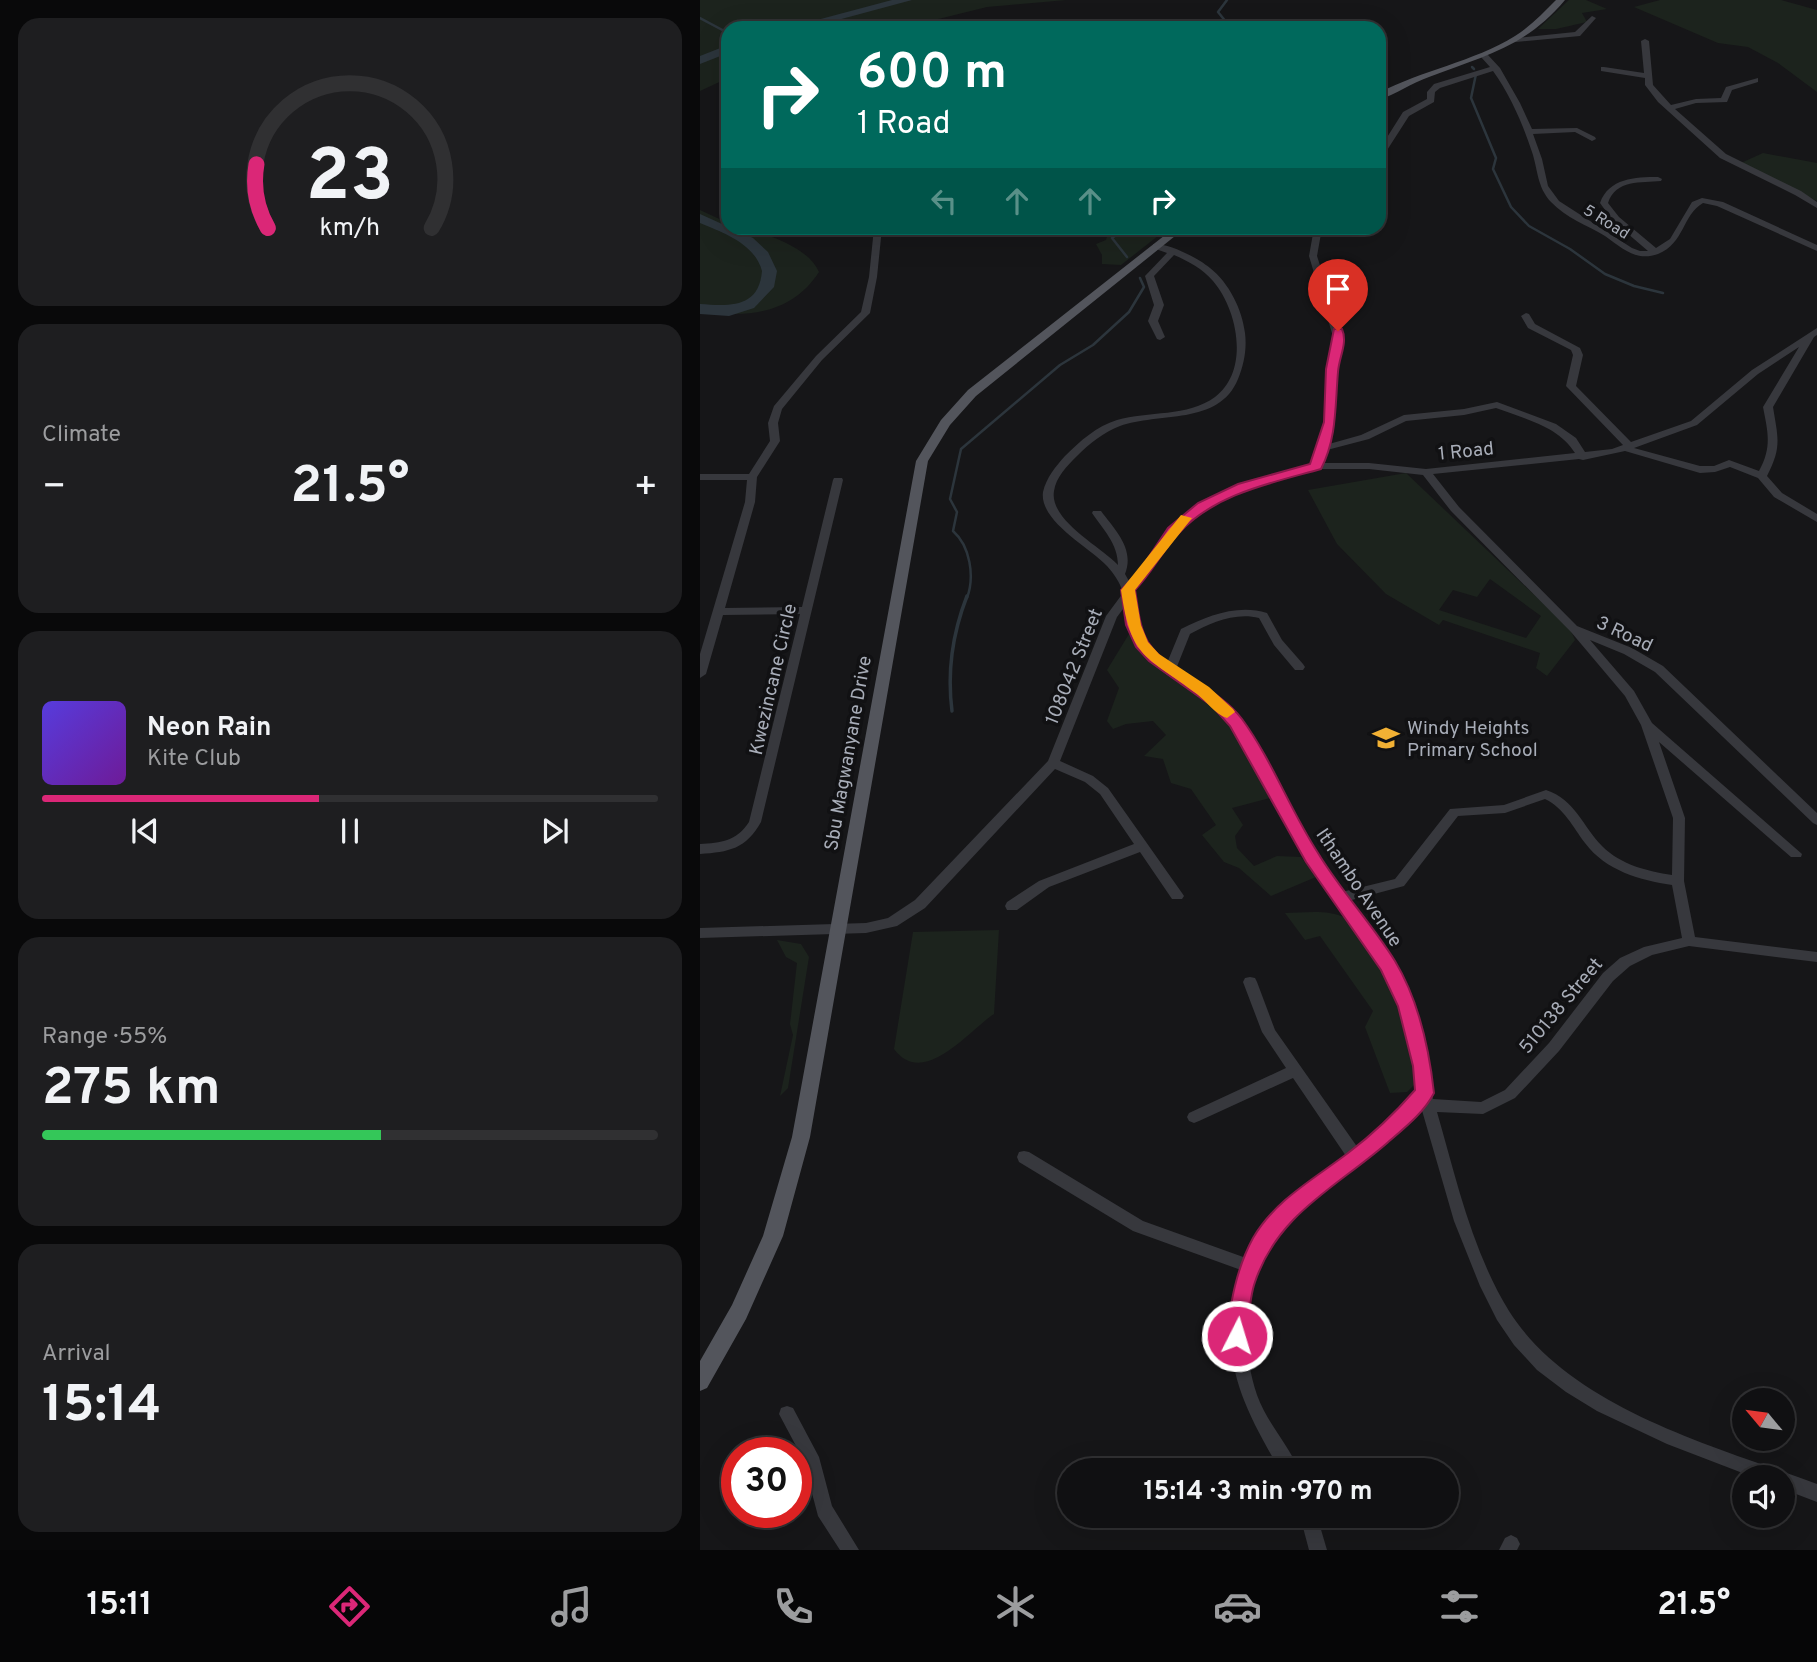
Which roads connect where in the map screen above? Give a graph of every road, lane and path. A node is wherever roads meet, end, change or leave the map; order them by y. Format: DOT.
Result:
graph roads {
  1 [pos="1561,0"];
  2 [pos="1592,18"];
  3 [pos="1517,40"];
  4 [pos="1645,41"];
  5 [pos="1485,57"];
  6 [pos="1496,68"];
  7 [pos="1604,69"];
  8 [pos="1647,76"];
  9 [pos="1755,80"];
  10 [pos="1386,93"];
  11 [pos="1670,108"];
  12 [pos="1527,132"];
  13 [pos="1591,139"];
  14 [pos="1386,145"];
  15 [pos="1658,178"];
  16 [pos="1817,206"];
  17 [pos="877,235"];
  18 [pos="1171,235"];
  19 [pos="1317,235"];
  20 [pos="1156,246"];
  21 [pos="1817,248"];
  22 [pos="1173,251"];
  23 [pos="1655,252"];
  24 [pos="1526,316"];
  25 [pos="1814,333"];
  26 [pos="1160,337"];
  27 [pos="1324,448"];
  28 [pos="1628,448"];
  29 [pos="1583,457"];
  30 [pos="1316,467"];
  31 [pos="1426,472"];
  32 [pos="1762,476"];
  33 [pos="700,477"];
  34 [pos="752,479"];
  35 [pos="838,481"];
  36 [pos="1097,513"];
  37 [pos="1817,519"];
  38 [pos="1120,575"];
  39 [pos="1128,590"];
  40 [pos="807,610"];
  41 [pos="718,612"];
  42 [pos="1573,629"];
  43 [pos="1299,667"];
  44 [pos="1170,669"];
  45 [pos="700,674"];
  46 [pos="1647,725"];
  47 [pos="1053,763"];
  48 [pos="1817,820"];
  49 [pos="1142,846"];
  50 [pos="700,849"];
  51 [pos="1796,854"];
  52 [pos="1678,881"];
  53 [pos="1177,896"];
  54 [pos="1340,898"];
  55 [pos="1012,906"];
  56 [pos="837,930"];
  57 [pos="700,933"];
  58 [pos="1689,941"];
  59 [pos="1817,957"];
  60 [pos="1250,982"];
  61 [pos="1296,1070"];
  62 [pos="1426,1099"];
  63 [pos="1194,1117"];
  64 [pos="1024,1157"];
  65 [pos="1356,1158"];
  66 [pos="1250,1266"];
  67 [pos="700,1381"];
  68 [pos="788,1413"];
  69 [pos="1283,1458"];
  70 [pos="1744,1465"];
  71 [pos="1795,1485"];
  72 [pos="1817,1493"];
  73 [pos="1312,1528"];
  74 [pos="850,1550"];
  75 [pos="1318,1550"];
  1 -- 3 [label="main road"];
  2 -- 3 [label="street"];
  3 -- 5 [label="main road"];
  4 -- 8 [label="street"];
  5 -- 6 [label="street, 5 Road"];
  5 -- 10 [label="main road"];
  6 -- 12 [label="street, 5 Road"];
  6 -- 14 [label="street"];
  7 -- 8 [label="street"];
  8 -- 11 [label="street"];
  9 -- 11 [label="street"];
  11 -- 16 [label="street"];
  12 -- 13 [label="street"];
  12 -- 23 [label="street, 5 Road"];
  15 -- 23 [label="street"];
  17 -- 34 [label="street"];
  18 -- 20 [label="main road, Sbu Magwanyane Drive"];
  19 -- 27 [label="street"];
  20 -- 22 [label="street"];
  20 -- 56 [label="main road, Sbu Magwanyane Drive"];
  21 -- 23 [label="street"];
  22 -- 26 [label="street"];
  22 -- 38 [label="street"];
  24 -- 28 [label="street"];
  25 -- 28 [label="street, 1 Road"];
  25 -- 32 [label="street"];
  27 -- 29 [label="street"];
  27 -- 30 [label="street"];
  28 -- 29 [label="street, 1 Road"];
  28 -- 32 [label="street"];
  29 -- 31 [label="street, 1 Road"];
  30 -- 31 [label="street, 1 Road"];
  30 -- 39 [label="street, 1 Road"];
  31 -- 42 [label="street, 3 Road"];
  32 -- 37 [label="street"];
  33 -- 34 [label="street"];
  34 -- 41 [label="street"];
  35 -- 40 [label="street, Kwezincane Circle"];
  36 -- 38 [label="street"];
  38 -- 39 [label="street"];
  39 -- 44 [label="street, Ithambo Avenue"];
  39 -- 47 [label="street, 108042 Street"];
  40 -- 41 [label="street"];
  40 -- 50 [label="street, Kwezincane Circle"];
  41 -- 45 [label="street"];
  42 -- 46 [label="street"];
  42 -- 48 [label="street, 3 Road"];
  43 -- 44 [label="street"];
  44 -- 54 [label="street, Ithambo Avenue"];
  46 -- 51 [label="street"];
  46 -- 52 [label="street"];
  47 -- 49 [label="street"];
  47 -- 56 [label="street, 108042 Street"];
  49 -- 53 [label="street"];
  49 -- 55 [label="street"];
  52 -- 54 [label="street"];
  52 -- 58 [label="street"];
  54 -- 62 [label="street, Ithambo Avenue"];
  56 -- 57 [label="street, 108042 Street"];
  56 -- 67 [label="main road, Sbu Magwanyane Drive"];
  58 -- 59 [label="street, 510138 Street"];
  58 -- 62 [label="street, 510138 Street"];
  60 -- 61 [label="street"];
  61 -- 63 [label="street"];
  61 -- 65 [label="street"];
  62 -- 65 [label="street"];
  62 -- 70 [label="street, Ithambo Avenue"];
  64 -- 66 [label="street"];
  65 -- 66 [label="street"];
  66 -- 69 [label="street"];
  68 -- 74 [label="street"];
  71 -- 72 [label="street"];
  73 -- 75 [label="street"];
}
